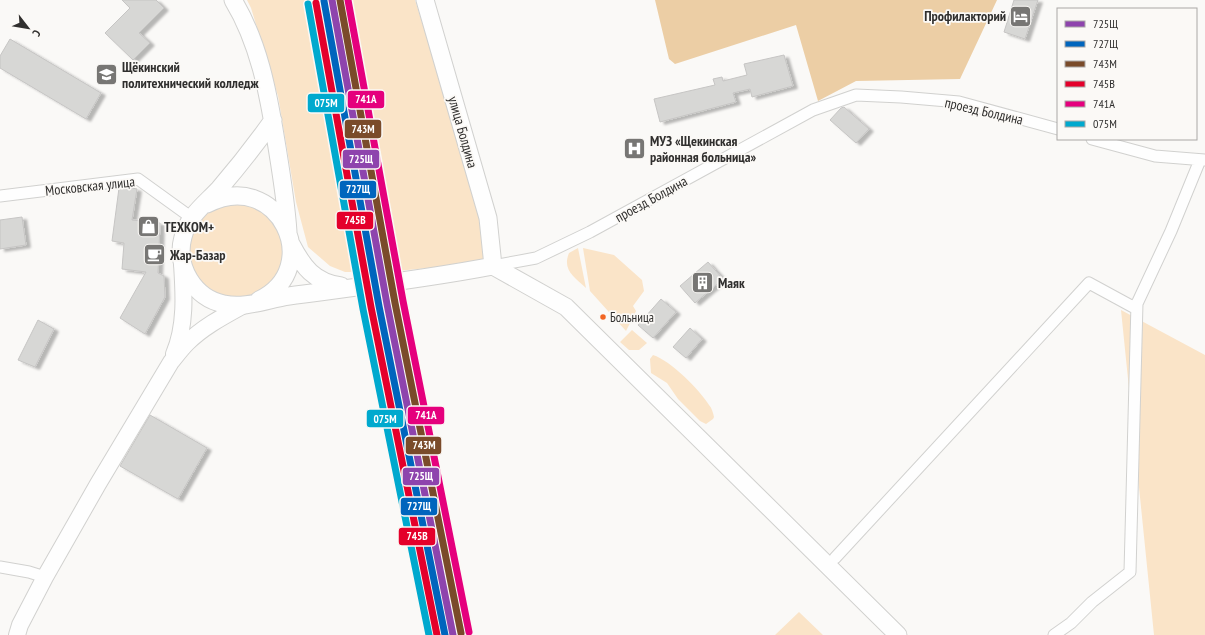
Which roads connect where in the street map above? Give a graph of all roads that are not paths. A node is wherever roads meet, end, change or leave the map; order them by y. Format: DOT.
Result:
graph roads {
  1 [pos="233,0"];
  2 [pos="425,0"];
  3 [pos="273,120"];
  4 [pos="1057,130"];
  5 [pos="1096,140"];
  6 [pos="1202,160"];
  7 [pos="0,196"];
  8 [pos="195,214"];
  9 [pos="289,237"];
  10 [pos="181,259"];
  11 [pos="493,266"];
  12 [pos="351,288"];
  13 [pos="1137,303"];
  14 [pos="250,304"];
  15 [pos="171,362"];
  16 [pos="835,558"];
  17 [pos="0,567"];
  18 [pos="44,577"];
  19 [pos="17,635"];
  20 [pos="898,635"];
  21 [pos="1054,635"];
  1 -- 3 [label="main road"];
  2 -- 11 [label="main road, улица Болдина"];
  3 -- 8 [label="main road"];
  3 -- 9 [label="main road"];
  4 -- 11 [label="street, проезд Болдина"];
  5 -- 6 [label="street"];
  6 -- 13 [label="street"];
  7 -- 8 [label="street, Московская улица"];
  8 -- 9 [label="main road"];
  8 -- 10 [label="main road"];
  9 -- 12 [label="main road"];
  9 -- 14 [label="main road"];
  10 -- 14 [label="main road"];
  10 -- 15 [label="street"];
  11 -- 12 [label="main road"];
  11 -- 20 [label="main road"];
  12 -- 14 [label="main road"];
  13 -- 16 [label="street"];
  13 -- 21 [label="street"];
  14 -- 15 [label="street"];
  15 -- 18 [label="street"];
  17 -- 18 [label="street"];
  18 -- 19 [label="street"];
}
